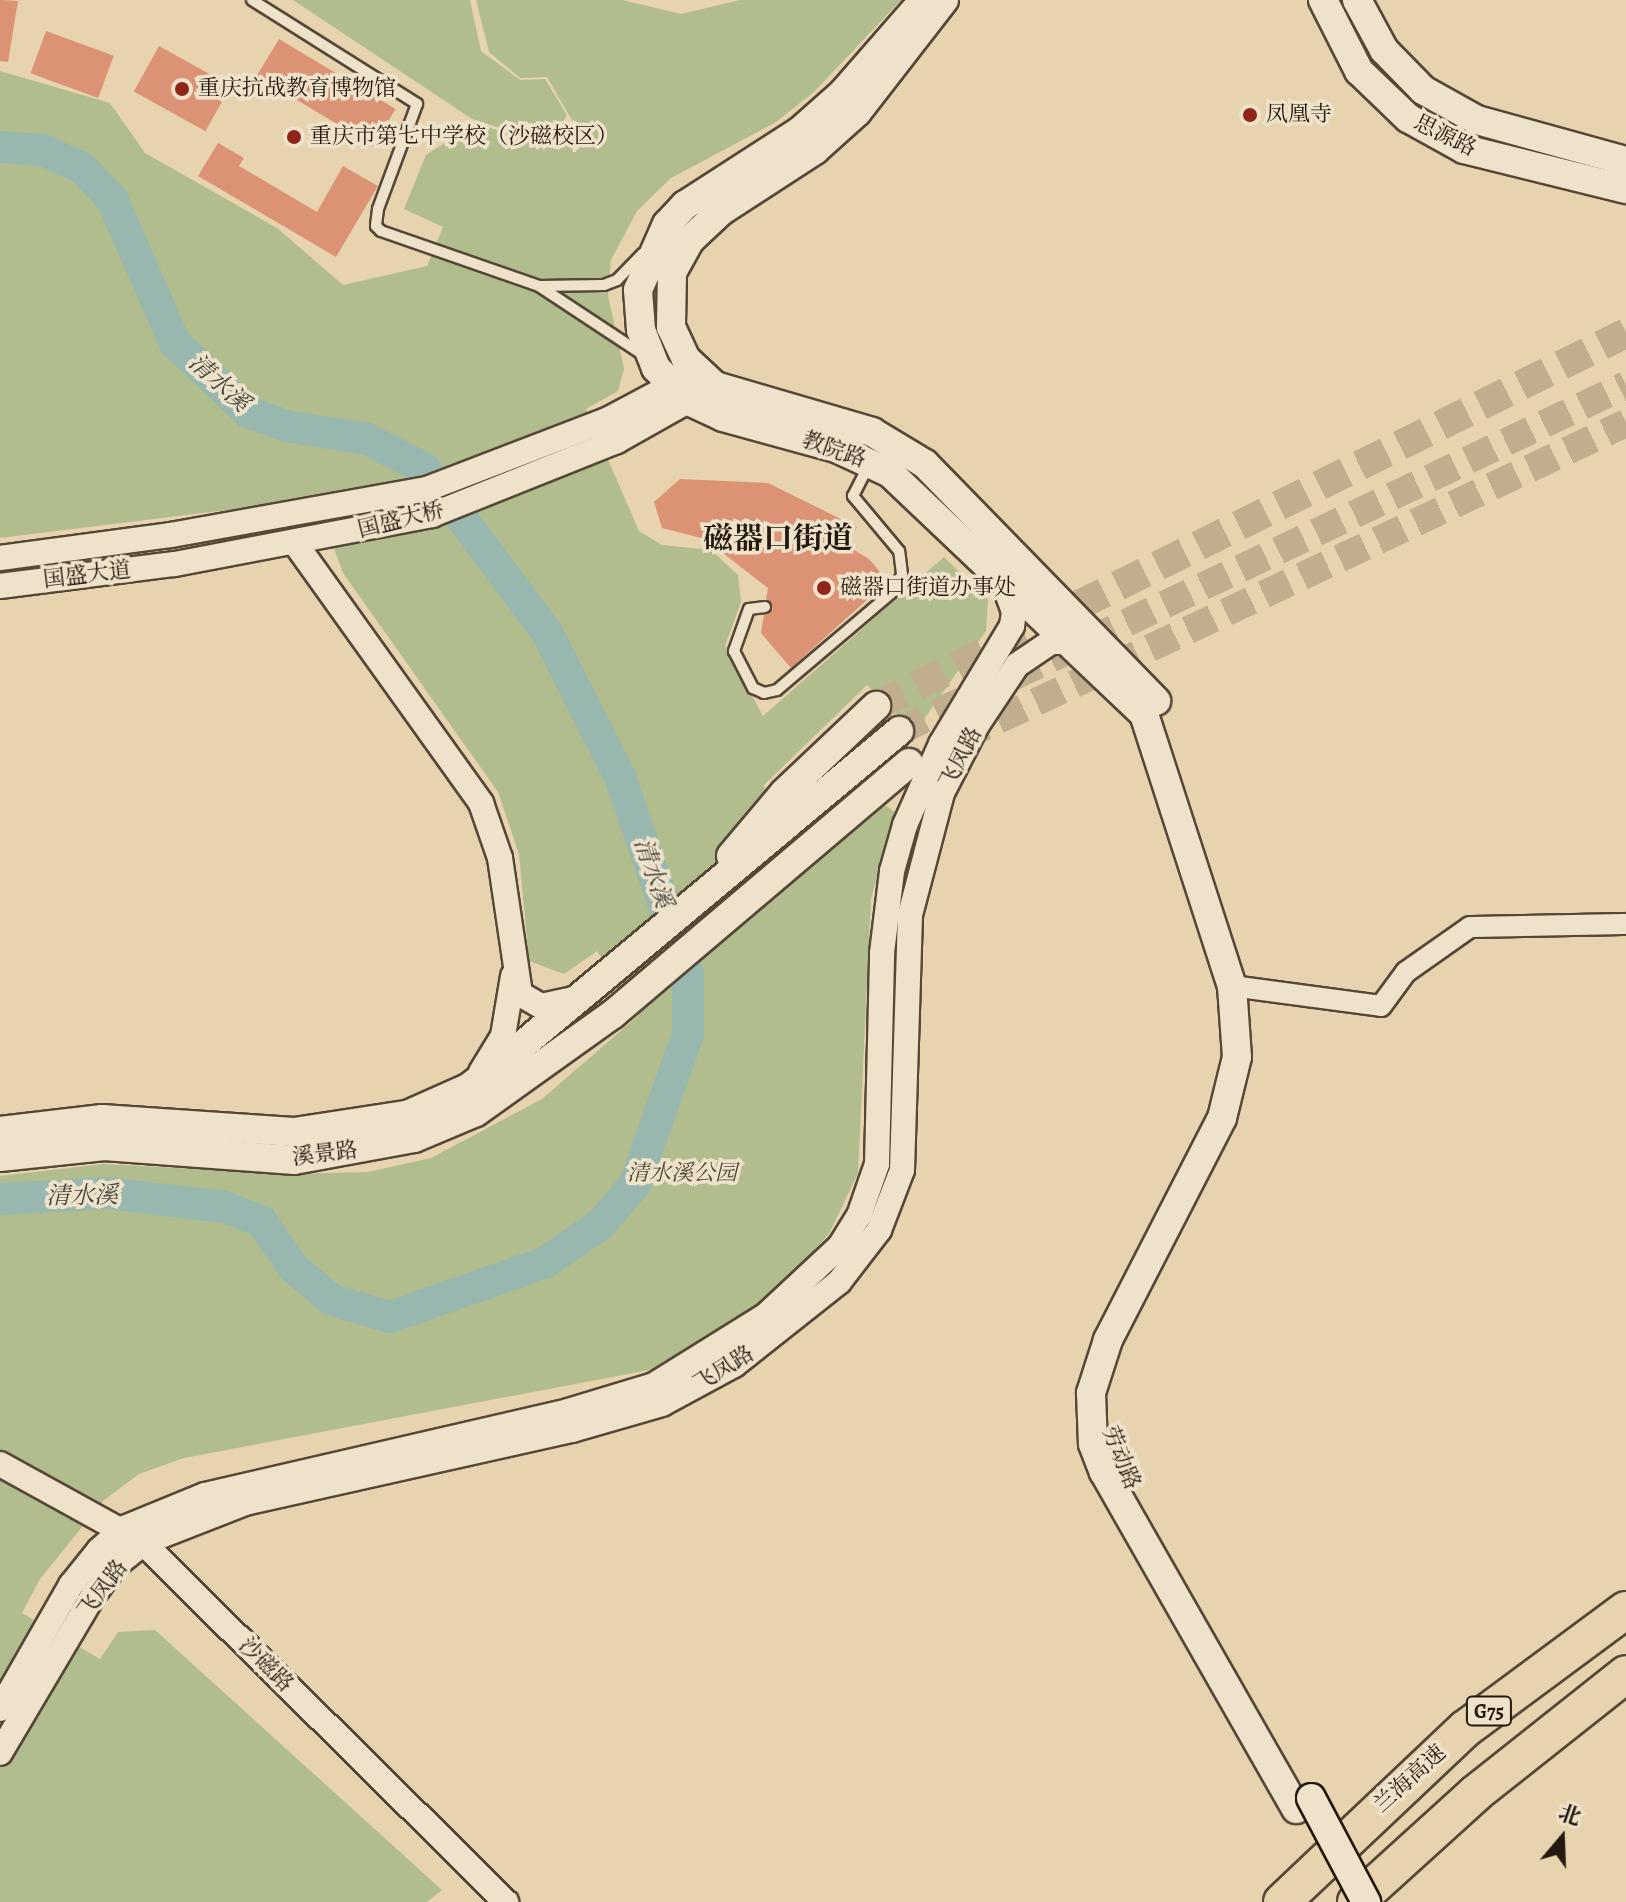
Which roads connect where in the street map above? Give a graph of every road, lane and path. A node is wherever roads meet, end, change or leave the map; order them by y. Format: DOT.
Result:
graph roads {
  1 [pos="252,0"];
  2 [pos="924,0"];
  3 [pos="944,0"];
  4 [pos="1323,0"];
  5 [pos="1357,0"];
  6 [pos="1626,161"];
  7 [pos="1626,189"];
  8 [pos="667,224"];
  9 [pos="539,286"];
  10 [pos="706,379"];
  11 [pos="672,385"];
  12 [pos="612,431"];
  13 [pos="877,450"];
  14 [pos="171,535"];
  15 [pos="295,543"];
  16 [pos="0,558"];
  17 [pos="175,564"];
  18 [pos="1001,576"];
  19 [pos="0,586"];
  20 [pos="765,607"];
  21 [pos="1071,642"];
  22 [pos="876,706"];
  23 [pos="899,731"];
  24 [pos="909,763"];
  25 [pos="683,911"];
  26 [pos="1626,924"];
  27 [pos="513,974"];
  28 [pos="1241,987"];
  29 [pos="588,991"];
  30 [pos="468,1088"];
  31 [pos="0,1131"];
  32 [pos="0,1157"];
  33 [pos="0,1464"];
  34 [pos="134,1535"];
  35 [pos="1626,1610"];
  36 [pos="1626,1674"];
  37 [pos="1626,1703"];
  38 [pos="0,1709"];
  39 [pos="0,1753"];
  40 [pos="1476,1793"];
  41 [pos="1304,1804"];
  42 [pos="506,1902"];
  43 [pos="1282,1902"];
  44 [pos="1346,1902"];
  45 [pos="1356,1902"];
  46 [pos="1366,1902"];
  1 -- 9 [label="lane"];
  2 -- 8 [label="main road"];
  3 -- 10 [label="main road"];
  4 -- 7 [label="main road, 思源路"];
  5 -- 6 [label="main road, 思源路"];
  8 -- 9 [label="lane"];
  8 -- 11 [label="main road"];
  9 -- 11 [label="lane"];
  10 -- 11 [label="street"];
  10 -- 13 [label="main road, 教院路"];
  11 -- 12 [label="street"];
  11 -- 13 [label="main road, 教院路"];
  12 -- 14 [label="street, 国盛大桥"];
  12 -- 15 [label="street, 国盛大桥"];
  13 -- 18 [label="main road, 教院路"];
  13 -- 20 [label="lane"];
  13 -- 28 [label="main road, 教院路"];
  14 -- 16 [label="street, 国盛大道"];
  15 -- 17 [label="street, 国盛大桥"];
  15 -- 27 [label="street"];
  17 -- 19 [label="street, 国盛大道"];
  18 -- 21 [label="main road, 教院路"];
  18 -- 34 [label="street, 飞凤路"];
  21 -- 28 [label="main road, 教院路"];
  21 -- 34 [label="street, 飞凤路"];
  22 -- 25 [label="main road"];
  23 -- 25 [label="main road"];
  24 -- 32 [label="main road, 溪景路"];
  25 -- 29 [label="main road, 溪景路"];
  26 -- 28 [label="street"];
  27 -- 29 [label="street"];
  27 -- 30 [label="street"];
  28 -- 41 [label="main road, 劳动路"];
  29 -- 30 [label="main road, 溪景路"];
  30 -- 31 [label="main road, 溪景路"];
  33 -- 34 [label="street, 沙磁路"];
  34 -- 38 [label="street, 飞凤路"];
  34 -- 39 [label="street, 飞凤路"];
  34 -- 42 [label="street, 沙磁路"];
  35 -- 43 [label="highway, 兰海高速 / G75"];
  36 -- 40 [label="highway, G75"];
  37 -- 40 [label="highway"];
  40 -- 45 [label="highway, G75"];
  41 -- 44 [label="main road, 劳动路"];
  41 -- 46 [label="main road, 劳动路, bridge"];
}
